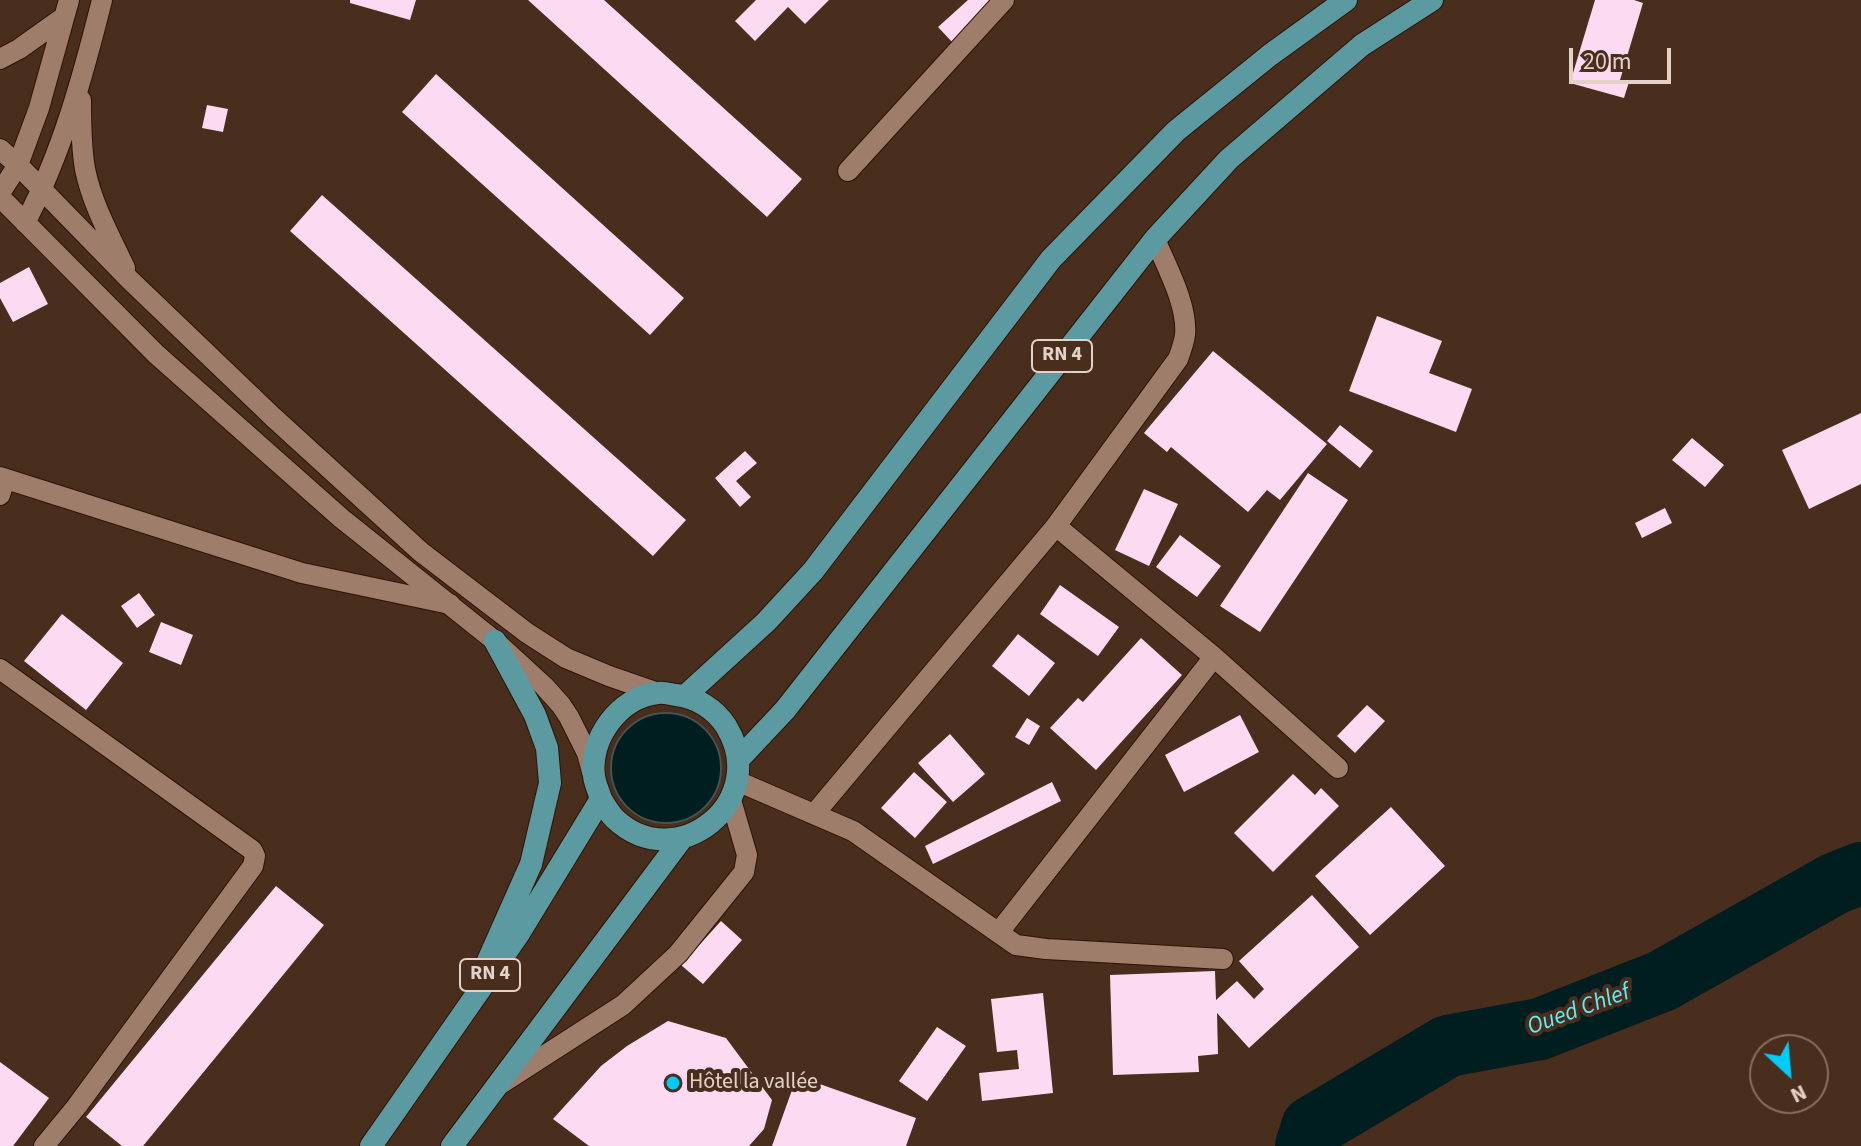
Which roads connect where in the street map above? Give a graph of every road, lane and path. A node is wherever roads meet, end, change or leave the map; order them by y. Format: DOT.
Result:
graph roads {
  1 [pos="102,0"];
  2 [pos="1004,0"];
  3 [pos="1346,0"];
  4 [pos="1432,0"];
  5 [pos="66,8"];
  6 [pos="0,59"];
  7 [pos="82,80"];
  8 [pos="0,149"];
  9 [pos="18,165"];
  10 [pos="848,171"];
  11 [pos="42,190"];
  12 [pos="0,195"];
  13 [pos="25,223"];
  14 [pos="1155,239"];
  15 [pos="130,280"];
  16 [pos="2,484"];
  17 [pos="1056,526"];
  18 [pos="450,604"];
  19 [pos="495,641"];
  20 [pos="1214,657"];
  21 [pos="0,669"];
  22 [pos="658,693"];
  23 [pos="685,696"];
  24 [pos="1338,768"];
  25 [pos="594,777"];
  26 [pos="735,780"];
  27 [pos="601,799"];
  28 [pos="815,813"];
  29 [pos="683,837"];
  30 [pos="999,932"];
  31 [pos="1223,959"];
  32 [pos="471,1002"];
  33 [pos="496,1087"];
  34 [pos="44,1146"];
  35 [pos="371,1146"];
  36 [pos="452,1146"];
  1 -- 7 [label="street"];
  2 -- 10 [label="street"];
  3 -- 23 [label="highway"];
  4 -- 14 [label="highway, RN 4"];
  5 -- 6 [label="street"];
  5 -- 9 [label="street"];
  7 -- 11 [label="street"];
  7 -- 15 [label="street"];
  8 -- 9 [label="street"];
  9 -- 11 [label="street"];
  9 -- 12 [label="street"];
  11 -- 13 [label="street"];
  11 -- 15 [label="street"];
  12 -- 13 [label="street"];
  13 -- 18 [label="street"];
  14 -- 17 [label="street"];
  14 -- 26 [label="highway, RN 4"];
  15 -- 22 [label="street"];
  16 -- 18 [label="street"];
  17 -- 20 [label="street"];
  17 -- 28 [label="street"];
  18 -- 19 [label="street"];
  19 -- 25 [label="street"];
  19 -- 32 [label="highway"];
  20 -- 24 [label="street"];
  20 -- 30 [label="street"];
  21 -- 34 [label="street"];
  22 -- 23 [label="highway"];
  22 -- 25 [label="highway"];
  23 -- 26 [label="highway"];
  25 -- 27 [label="highway"];
  26 -- 28 [label="street"];
  26 -- 29 [label="highway"];
  26 -- 33 [label="street"];
  27 -- 29 [label="highway"];
  27 -- 32 [label="highway, RN 4"];
  28 -- 30 [label="street"];
  29 -- 33 [label="highway"];
  30 -- 31 [label="street"];
  32 -- 35 [label="highway, RN 4"];
  33 -- 36 [label="highway"];
}
